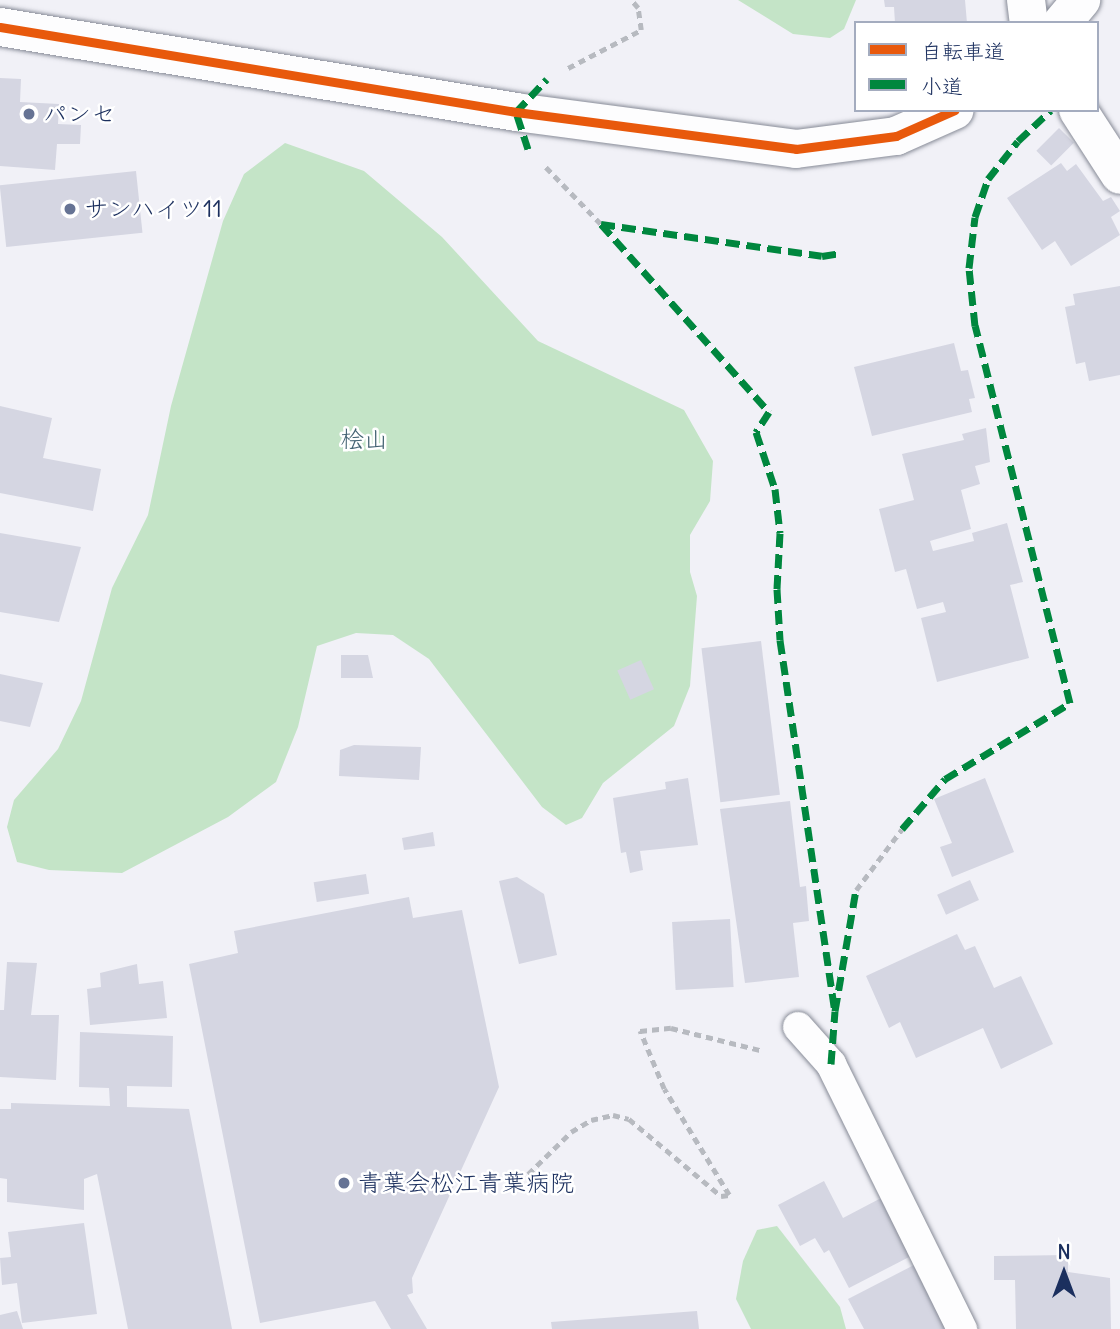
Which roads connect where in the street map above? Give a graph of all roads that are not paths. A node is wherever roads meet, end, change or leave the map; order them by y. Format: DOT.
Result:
graph roads {
  1 [pos="1026,0"];
  2 [pos="1081,0"];
  3 [pos="1029,21"];
  4 [pos="1064,21"];
  5 [pos="0,27"];
  6 [pos="950,112"];
  7 [pos="1078,112"];
  8 [pos="1120,175"];
  9 [pos="798,1027"];
  10 [pos="962,1329"];
  1 -- 3 [label="street"];
  2 -- 4 [label="street"];
  5 -- 6 [label="street"];
  7 -- 8 [label="street"];
  9 -- 10 [label="lane"];
}
